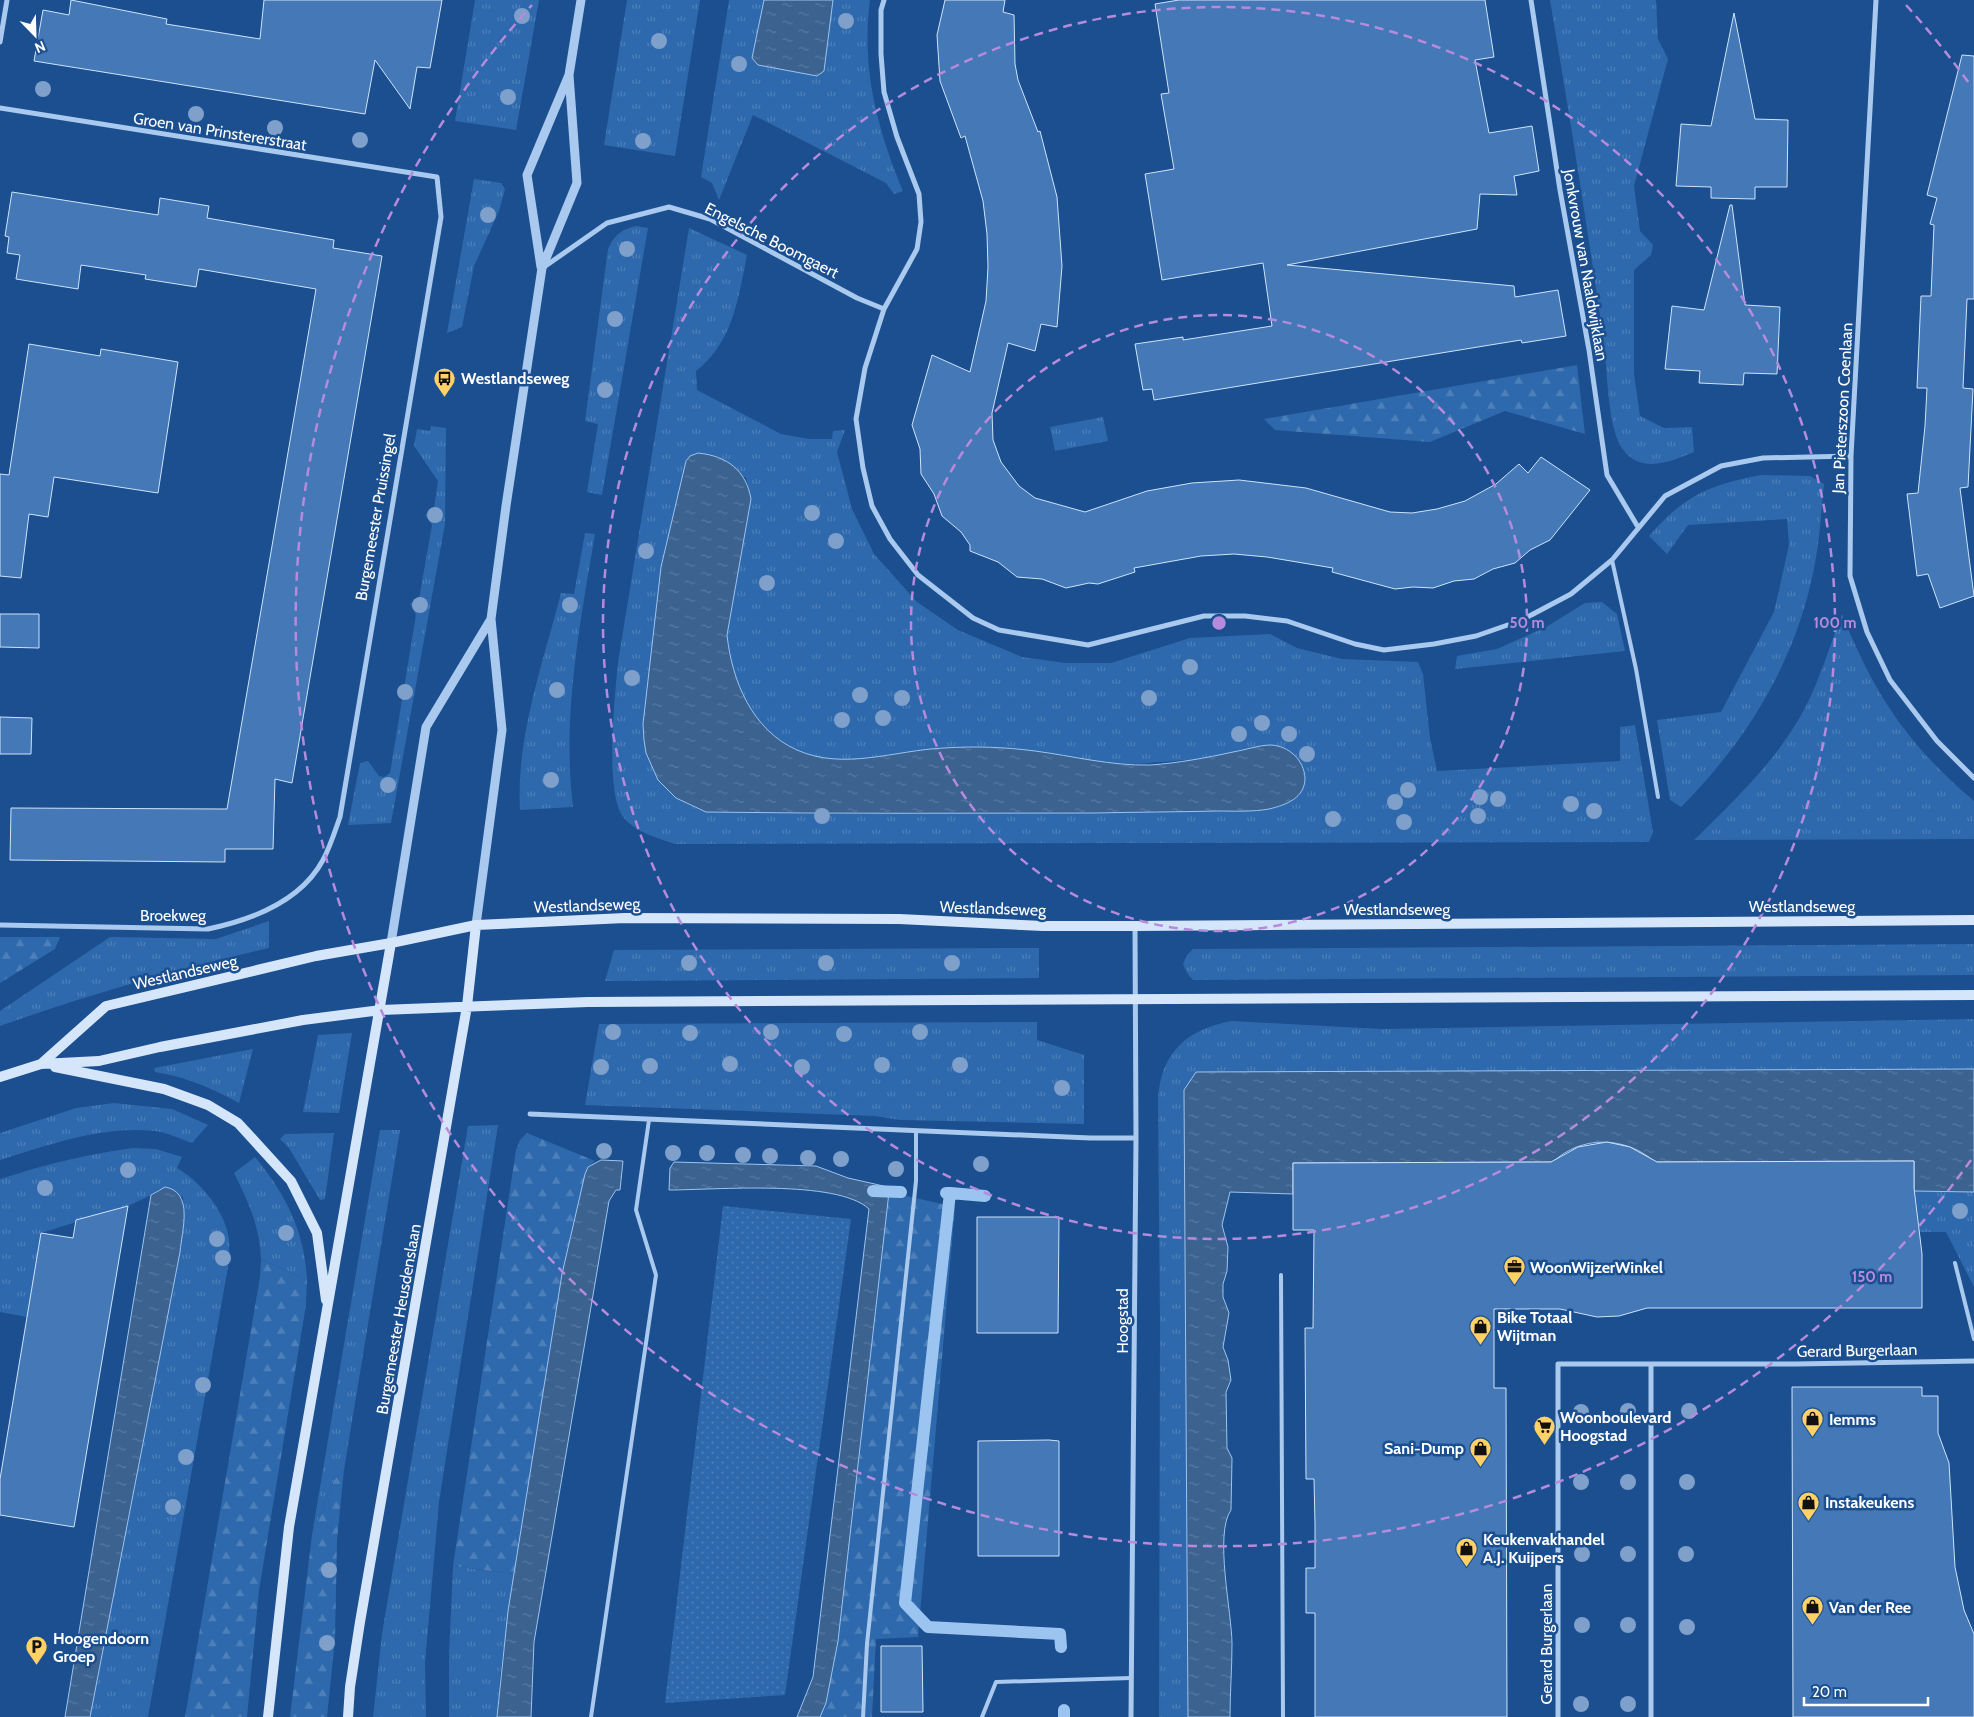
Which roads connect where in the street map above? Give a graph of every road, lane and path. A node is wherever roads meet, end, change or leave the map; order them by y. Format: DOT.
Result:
graph roads {
  1 [pos="7,0"];
  2 [pos="581,0"];
  3 [pos="884,0"];
  4 [pos="1530,0"];
  5 [pos="1876,0"];
  6 [pos="0,42"];
  7 [pos="569,75"];
  8 [pos="0,108"];
  9 [pos="437,177"];
  10 [pos="542,268"];
  11 [pos="884,309"];
  12 [pos="1851,456"];
  13 [pos="1638,527"];
  14 [pos="1612,560"];
  15 [pos="491,619"];
  16 [pos="1974,778"];
  17 [pos="1658,798"];
  18 [pos="323,860"];
  19 [pos="1974,920"];
  20 [pos="0,925"];
  21 [pos="476,925"];
  22 [pos="1135,926"];
  23 [pos="391,943"];
  24 [pos="1974,995"];
  25 [pos="1137,998"];
  26 [pos="467,1006"];
  27 [pos="381,1010"];
  28 [pos="41,1064"];
  29 [pos="0,1077"];
  30 [pos="530,1114"];
  31 [pos="649,1120"];
  32 [pos="916,1131"];
  33 [pos="1136,1138"];
  34 [pos="1955,1263"];
  35 [pos="1281,1275"];
  36 [pos="328,1311"];
  37 [pos="1974,1339"];
  38 [pos="1974,1360"];
  39 [pos="1651,1364"];
  40 [pos="1131,1678"];
  41 [pos="268,1717"];
  42 [pos="348,1717"];
  43 [pos="591,1717"];
  44 [pos="863,1717"];
  45 [pos="982,1717"];
  46 [pos="1131,1717"];
  47 [pos="1283,1717"];
  48 [pos="1558,1717"];
  49 [pos="1651,1717"];
  1 -- 6 [label="street"];
  2 -- 7 [label="street"];
  3 -- 11 [label="street"];
  4 -- 13 [label="street, Jonkvrouw van Naaldwijklaan"];
  5 -- 12 [label="street, Jan Pieterszoon Coenlaan"];
  7 -- 10 [label="street"];
  7 -- 10 [label="street"];
  8 -- 9 [label="street, Groen van Prinstererstraat"];
  9 -- 18 [label="street, Burgemeester Pruissingel"];
  10 -- 11 [label="street, Engelsche Boomgaert"];
  10 -- 15 [label="street"];
  11 -- 14 [label="street"];
  12 -- 13 [label="street"];
  12 -- 16 [label="street, Jan Pieterszoon Coenlaan"];
  13 -- 14 [label="street"];
  14 -- 17 [label="lane"];
  15 -- 21 [label="street"];
  15 -- 23 [label="street"];
  18 -- 20 [label="street, Broekweg"];
  19 -- 22 [label="main road, Westlandseweg"];
  21 -- 22 [label="main road, Westlandseweg"];
  21 -- 23 [label="main road, Westlandseweg"];
  21 -- 26 [label="main road, Burgemeester Heusdenslaan"];
  22 -- 25 [label="street, Hoogstad"];
  23 -- 27 [label="main road"];
  23 -- 28 [label="main road, Westlandseweg"];
  24 -- 25 [label="main road, Westlandseweg"];
  25 -- 26 [label="main road, Westlandseweg"];
  25 -- 33 [label="street, Hoogstad"];
  26 -- 27 [label="main road, Westlandseweg"];
  26 -- 42 [label="main road, Burgemeester Heusdenslaan"];
  27 -- 28 [label="main road, Westlandseweg"];
  27 -- 36 [label="main road"];
  28 -- 29 [label="main road, Westlandseweg"];
  28 -- 36 [label="main road"];
  30 -- 31 [label="street"];
  31 -- 32 [label="street"];
  31 -- 43 [label="lane"];
  32 -- 33 [label="street"];
  32 -- 44 [label="lane"];
  33 -- 40 [label="street, Hoogstad"];
  34 -- 37 [label="lane"];
  35 -- 47 [label="lane"];
  36 -- 41 [label="main road"];
  38 -- 39 [label="street, Gerard Burgerlaan"];
  39 -- 48 [label="street, Gerard Burgerlaan"];
  39 -- 49 [label="street"];
  40 -- 45 [label="lane"];
  40 -- 46 [label="street, Hoogstad"];
}
